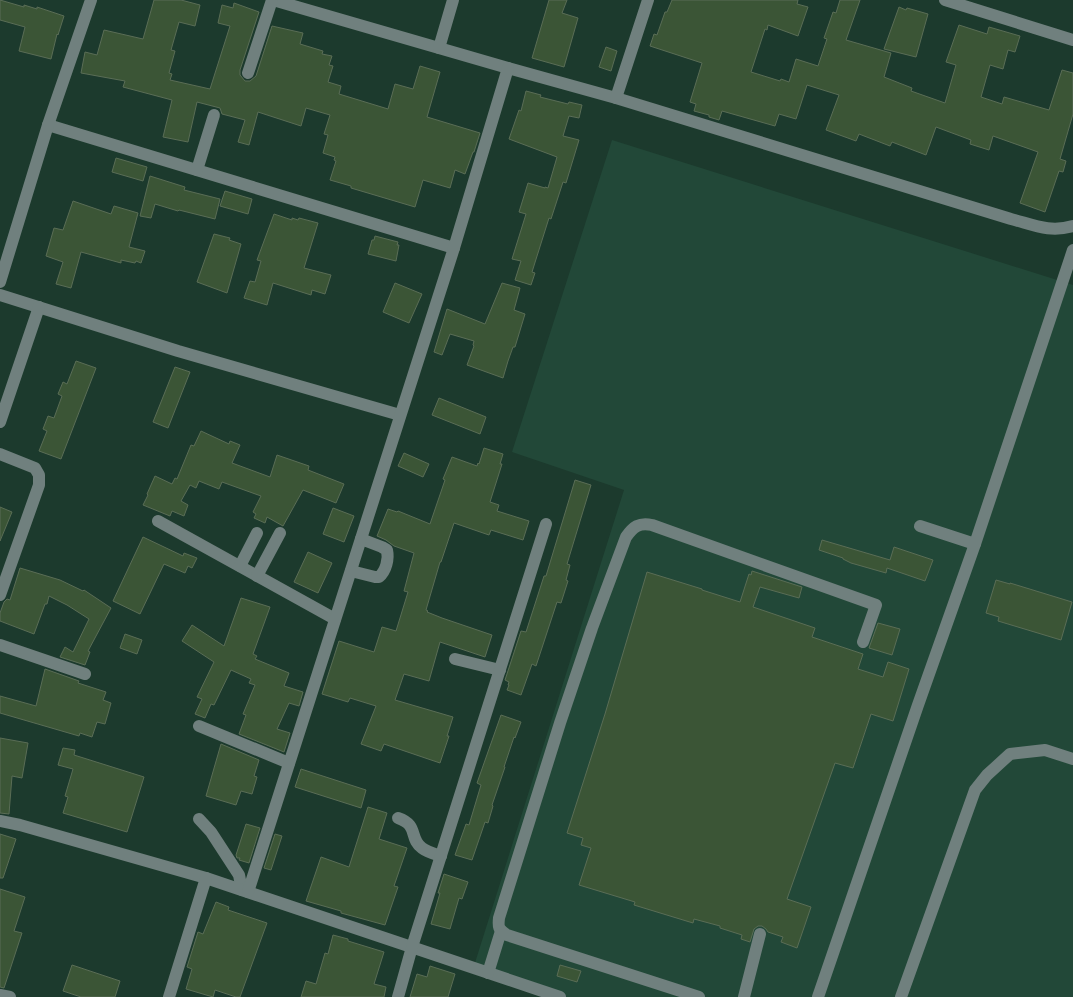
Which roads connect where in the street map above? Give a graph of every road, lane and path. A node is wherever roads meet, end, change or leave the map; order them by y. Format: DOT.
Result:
graph roads {
  1 [pos="91,0"];
  2 [pos="272,0"];
  3 [pos="453,0"];
  4 [pos="648,0"];
  5 [pos="945,0"];
  6 [pos="1073,40"];
  7 [pos="438,48"];
  8 [pos="508,68"];
  9 [pos="248,73"];
  10 [pos="616,98"];
  11 [pos="214,115"];
  12 [pos="48,126"];
  13 [pos="198,170"];
  14 [pos="1073,226"];
  15 [pos="454,248"];
  16 [pos="1073,250"];
  17 [pos="0,282"];
  18 [pos="0,295"];
  19 [pos="39,307"];
  20 [pos="400,416"];
  21 [pos="0,422"];
  22 [pos="0,454"];
  23 [pos="158,522"];
  24 [pos="546,524"];
  25 [pos="920,526"];
  26 [pos="280,533"];
  27 [pos="257,534"];
  28 [pos="361,539"];
  29 [pos="975,544"];
  30 [pos="240,566"];
  31 [pos="351,571"];
  32 [pos="257,576"];
  33 [pos="0,595"];
  34 [pos="335,619"];
  35 [pos="863,642"];
  36 [pos="0,645"];
  37 [pos="455,659"];
  38 [pos="500,670"];
  39 [pos="84,674"];
  40 [pos="199,726"];
  41 [pos="1073,759"];
  42 [pos="289,763"];
  43 [pos="398,818"];
  44 [pos="199,819"];
  45 [pos="0,821"];
  46 [pos="441,856"];
  47 [pos="206,878"];
  48 [pos="245,891"];
  49 [pos="501,931"];
  50 [pos="760,934"];
  51 [pos="412,947"];
  52 [pos="488,973"];
  53 [pos="0,995"];
  54 [pos="10,997"];
  55 [pos="169,997"];
  56 [pos="398,997"];
  57 [pos="560,997"];
  58 [pos="699,997"];
  59 [pos="744,997"];
  60 [pos="818,997"];
  61 [pos="901,997"];
  1 -- 12 [label="street"];
  2 -- 7 [label="street"];
  2 -- 9 [label="street"];
  3 -- 7 [label="street"];
  4 -- 10 [label="street"];
  5 -- 6 [label="street"];
  7 -- 8 [label="street"];
  8 -- 10 [label="street"];
  8 -- 15 [label="street"];
  10 -- 14 [label="street"];
  11 -- 13 [label="street"];
  12 -- 13 [label="street"];
  12 -- 17 [label="street"];
  13 -- 15 [label="street"];
  15 -- 20 [label="street"];
  16 -- 29 [label="street"];
  18 -- 19 [label="street"];
  19 -- 20 [label="street"];
  19 -- 21 [label="street"];
  20 -- 28 [label="street"];
  22 -- 33 [label="street"];
  23 -- 30 [label="street"];
  24 -- 38 [label="street"];
  25 -- 29 [label="street"];
  26 -- 32 [label="street"];
  27 -- 30 [label="street"];
  28 -- 31 [label="street"];
  28 -- 31 [label="street"];
  29 -- 60 [label="street"];
  30 -- 32 [label="street"];
  31 -- 34 [label="street"];
  32 -- 34 [label="street"];
  34 -- 42 [label="street"];
  35 -- 49 [label="street"];
  36 -- 39 [label="street"];
  37 -- 38 [label="street"];
  38 -- 46 [label="street"];
  40 -- 42 [label="street"];
  41 -- 61 [label="street"];
  42 -- 48 [label="street"];
  43 -- 46 [label="street"];
  44 -- 48 [label="street"];
  45 -- 47 [label="street"];
  46 -- 51 [label="street"];
  47 -- 48 [label="street"];
  47 -- 55 [label="street"];
  48 -- 51 [label="street"];
  49 -- 52 [label="street"];
  49 -- 58 [label="street"];
  50 -- 59 [label="street"];
  51 -- 52 [label="street"];
  51 -- 56 [label="street"];
  52 -- 57 [label="street"];
  53 -- 54 [label="street"];
}
